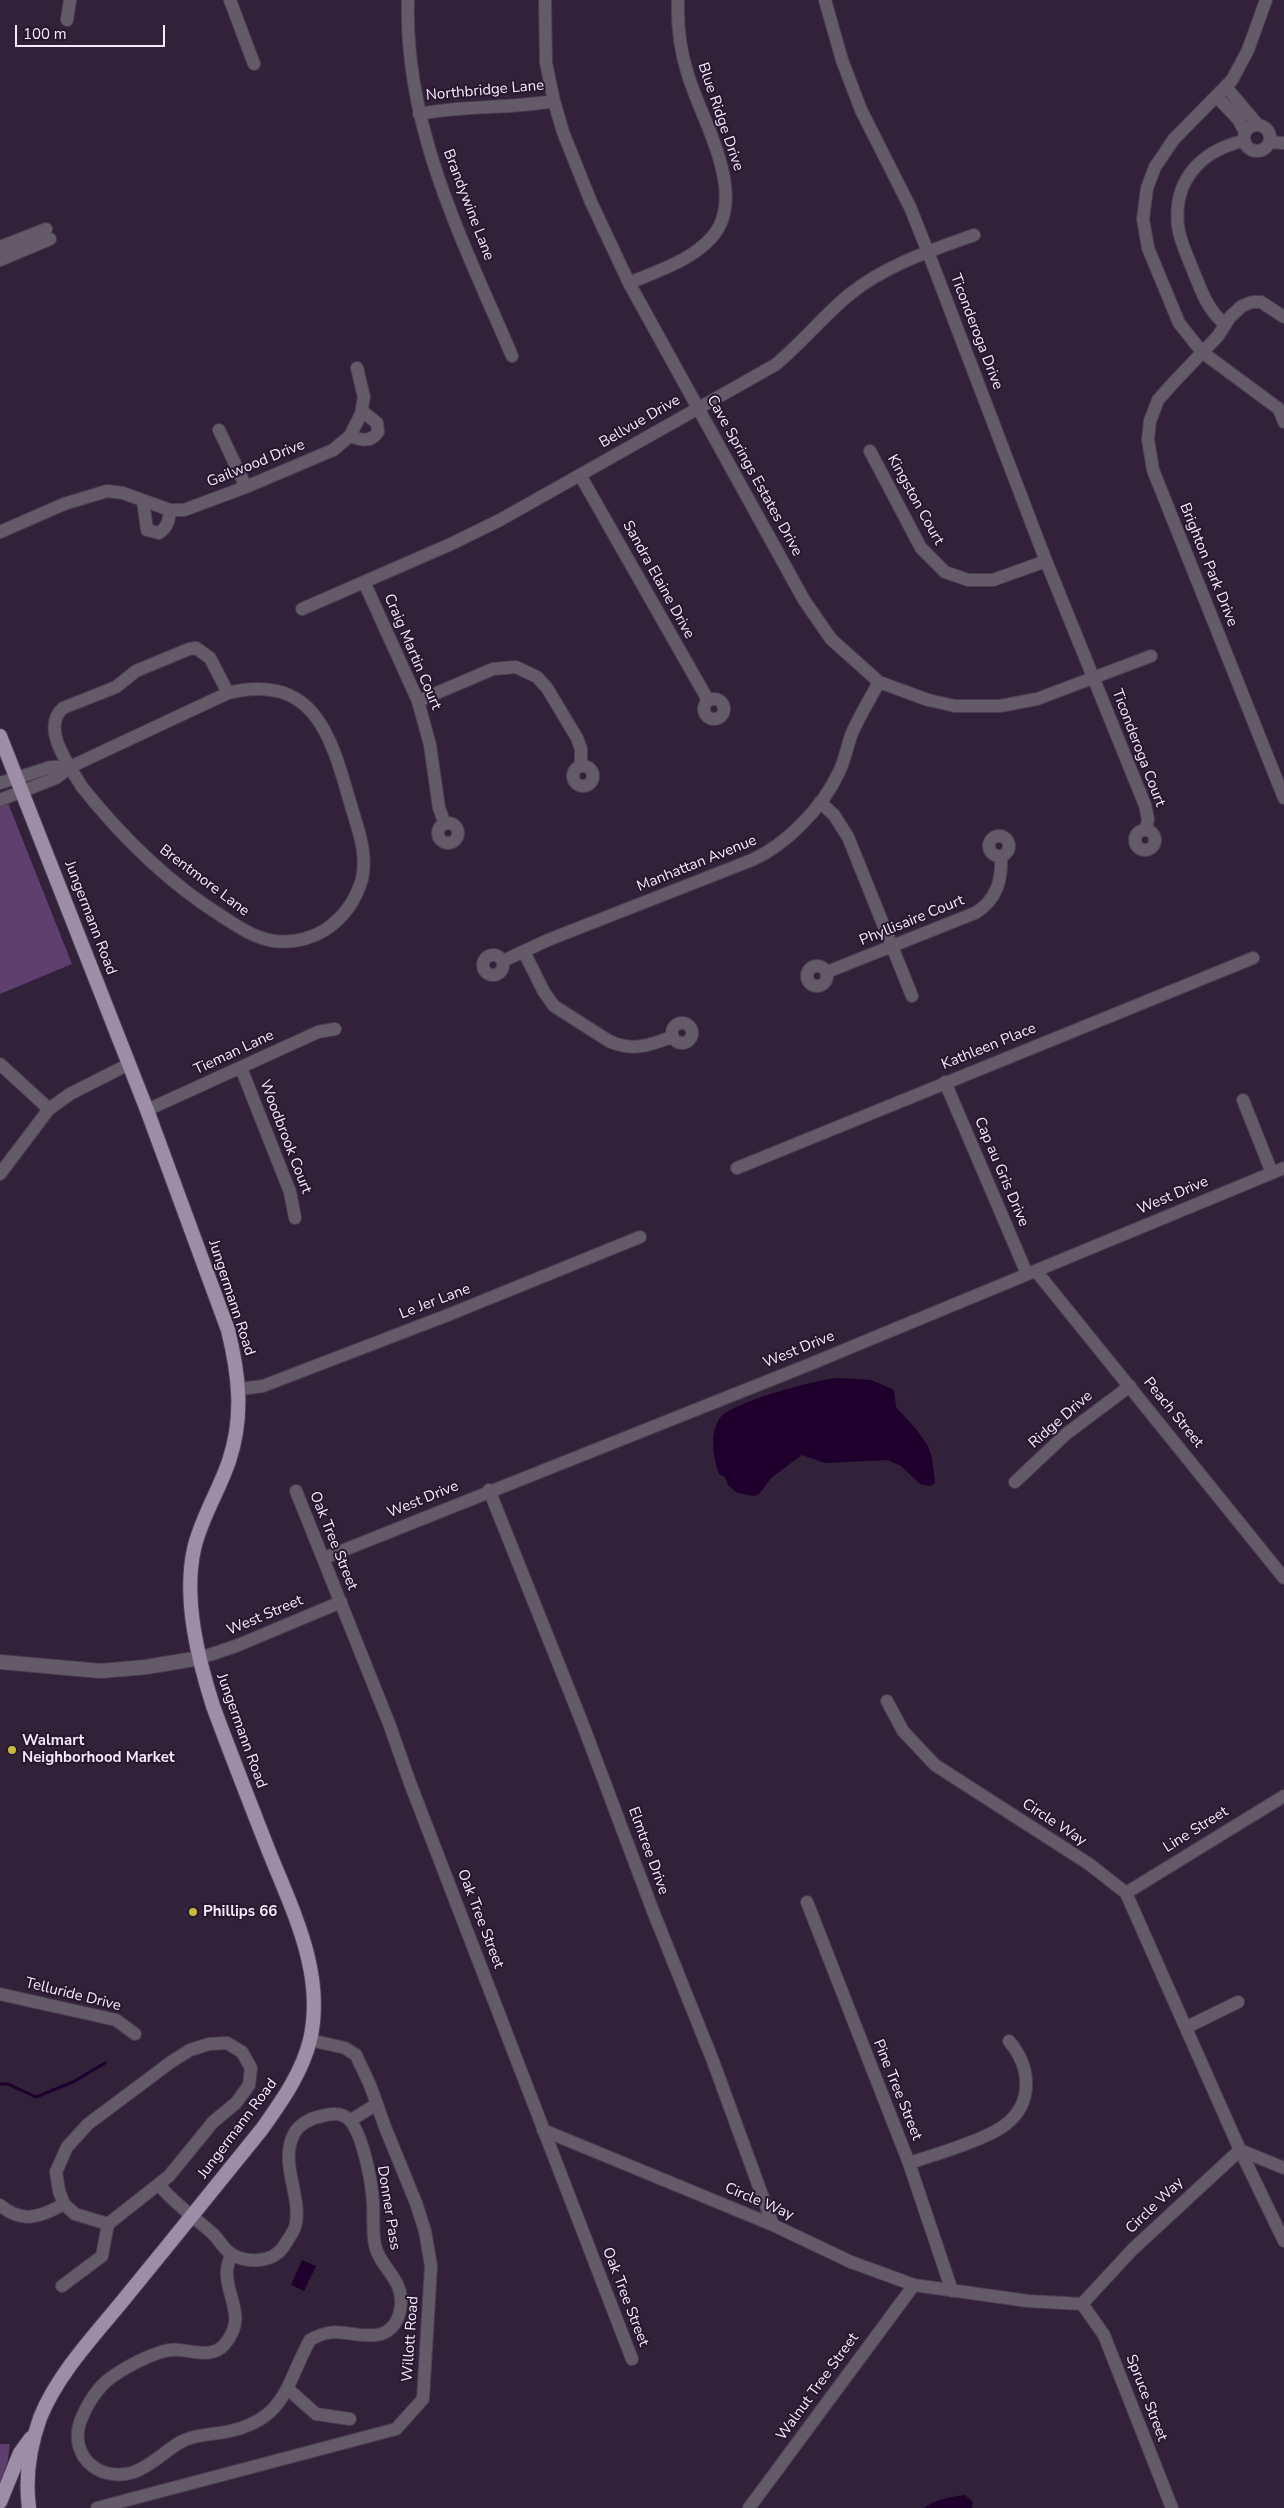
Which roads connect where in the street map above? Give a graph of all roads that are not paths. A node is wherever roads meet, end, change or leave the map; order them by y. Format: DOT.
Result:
graph roads {
  1 [pos="70,0"];
  2 [pos="230,0"];
  3 [pos="408,0"];
  4 [pos="545,0"];
  5 [pos="678,0"];
  6 [pos="825,0"];
  7 [pos="1266,0"];
  8 [pos="67,20"];
  9 [pos="254,64"];
  10 [pos="1226,87"];
  11 [pos="1217,97"];
  12 [pos="554,101"];
  13 [pos="419,114"];
  14 [pos="1258,125"];
  15 [pos="1244,136"];
  16 [pos="1270,142"];
  17 [pos="1284,143"];
  18 [pos="974,235"];
  19 [pos="0,247"];
  20 [pos="928,252"];
  21 [pos="0,260"];
  22 [pos="629,283"];
  23 [pos="1284,317"];
  24 [pos="1226,324"];
  25 [pos="1202,352"];
  26 [pos="512,356"];
  27 [pos="357,368"];
  28 [pos="697,408"];
  29 [pos="362,411"];
  30 [pos="1284,422"];
  31 [pos="219,430"];
  32 [pos="350,436"];
  33 [pos="870,451"];
  34 [pos="580,475"];
  35 [pos="246,487"];
  36 [pos="143,501"];
  37 [pos="170,510"];
  38 [pos="0,532"];
  39 [pos="1046,561"];
  40 [pos="364,582"];
  41 [pos="302,609"];
  42 [pos="1150,656"];
  43 [pos="1094,678"];
  44 [pos="879,682"];
  45 [pos="228,693"];
  46 [pos="708,700"];
  47 [pos="418,701"];
  48 [pos="0,736"];
  49 [pos="70,766"];
  50 [pos="581,766"];
  51 [pos="17,778"];
  52 [pos="0,783"];
  53 [pos="24,791"];
  54 [pos="1284,798"];
  55 [pos="0,800"];
  56 [pos="820,802"];
  57 [pos="445,824"];
  58 [pos="1146,830"];
  59 [pos="1001,856"];
  60 [pos="892,948"];
  61 [pos="524,952"];
  62 [pos="1253,958"];
  63 [pos="503,961"];
  64 [pos="827,972"];
  65 [pos="912,996"];
  66 [pos="335,1029"];
  67 [pos="672,1037"];
  68 [pos="0,1064"];
  69 [pos="129,1064"];
  70 [pos="241,1068"];
  71 [pos="945,1082"];
  72 [pos="1243,1100"];
  73 [pos="49,1109"];
  74 [pos="147,1110"];
  75 [pos="737,1168"];
  76 [pos="1278,1170"];
  77 [pos="0,1174"];
  78 [pos="295,1218"];
  79 [pos="640,1237"];
  80 [pos="1032,1273"];
  81 [pos="1130,1386"];
  82 [pos="240,1389"];
  83 [pos="1016,1482"];
  84 [pos="489,1490"];
  85 [pos="296,1491"];
  86 [pos="324,1558"];
  87 [pos="1284,1578"];
  88 [pos="341,1602"];
  89 [pos="200,1658"];
  90 [pos="1,1660"];
  91 [pos="887,1701"];
  92 [pos="1284,1796"];
  93 [pos="1126,1893"];
  94 [pos="807,1902"];
  95 [pos="0,1994"];
  96 [pos="1238,2002"];
  97 [pos="1187,2027"];
  98 [pos="135,2034"];
  99 [pos="310,2040"];
  100 [pos="1009,2041"];
  101 [pos="377,2104"];
  102 [pos="351,2120"];
  103 [pos="543,2130"];
  104 [pos="1240,2150"];
  105 [pos="909,2163"];
  106 [pos="1284,2168"];
  107 [pos="160,2185"];
  108 [pos="64,2204"];
  109 [pos="0,2205"];
  110 [pos="191,2217"];
  111 [pos="108,2224"];
  112 [pos="773,2225"];
  113 [pos="1284,2241"];
  114 [pos="231,2254"];
  115 [pos="914,2285"];
  116 [pos="62,2286"];
  117 [pos="952,2291"];
  118 [pos="1082,2304"];
  119 [pos="632,2359"];
  120 [pos="288,2389"];
  121 [pos="350,2419"];
  122 [pos="36,2432"];
  123 [pos="0,2502"];
  124 [pos="30,2508"];
  125 [pos="97,2508"];
  126 [pos="749,2508"];
  127 [pos="1172,2508"];
  1 -- 8 [label="street"];
  2 -- 9 [label="street"];
  3 -- 13 [label="street, Brandywine Lane"];
  4 -- 12 [label="street, Cave Springs Estates Drive"];
  5 -- 22 [label="street, Blue Ridge Drive"];
  6 -- 20 [label="street, Ticonderoga Drive"];
  7 -- 10 [label="street"];
  10 -- 11 [label="street"];
  10 -- 14 [label="street"];
  11 -- 15 [label="street"];
  11 -- 25 [label="street"];
  12 -- 13 [label="street, Northbridge Lane"];
  12 -- 22 [label="street, Cave Springs Estates Drive"];
  13 -- 26 [label="street, Brandywine Lane"];
  14 -- 15 [label="street"];
  14 -- 16 [label="street"];
  15 -- 16 [label="street"];
  15 -- 24 [label="street"];
  16 -- 17 [label="street"];
  18 -- 20 [label="street, Bellvue Drive"];
  19 -- 21 [label="street"];
  20 -- 28 [label="street, Bellvue Drive"];
  20 -- 39 [label="street, Ticonderoga Drive"];
  22 -- 28 [label="street, Cave Springs Estates Drive"];
  23 -- 24 [label="street, Brighton Park Drive"];
  24 -- 25 [label="street, Brighton Park Drive"];
  25 -- 30 [label="street"];
  25 -- 54 [label="street, Brighton Park Drive"];
  27 -- 29 [label="street, Gailwood Drive"];
  28 -- 34 [label="street, Bellvue Drive"];
  28 -- 44 [label="street, Cave Springs Estates Drive"];
  29 -- 32 [label="street, Gailwood Drive"];
  29 -- 32 [label="street"];
  31 -- 35 [label="street"];
  32 -- 35 [label="street, Gailwood Drive"];
  33 -- 39 [label="street, Kingston Court"];
  34 -- 40 [label="street, Bellvue Drive"];
  34 -- 46 [label="street, Sandra Elaine Drive"];
  35 -- 37 [label="street, Gailwood Drive"];
  36 -- 37 [label="street, Gailwood Drive"];
  36 -- 37 [label="street"];
  36 -- 38 [label="street, Gailwood Drive"];
  39 -- 43 [label="street, Ticonderoga Drive"];
  40 -- 41 [label="street, Bellvue Drive"];
  40 -- 47 [label="street, Craig Martin Court"];
  42 -- 43 [label="street, Cave Springs Estates Drive"];
  43 -- 44 [label="street, Cave Springs Estates Drive"];
  43 -- 58 [label="street, Ticonderoga Court"];
  44 -- 56 [label="street, Manhattan Avenue"];
  45 -- 49 [label="street, Brentmore Lane"];
  45 -- 49 [label="street, Brentmore Lane"];
  45 -- 49 [label="street, Brentmore Lane"];
  47 -- 50 [label="street"];
  47 -- 57 [label="street, Craig Martin Court"];
  48 -- 51 [label="main road, Jungermann Road"];
  49 -- 51 [label="street, Brentmore Lane"];
  49 -- 53 [label="street, Brentmore Lane"];
  51 -- 52 [label="street, Brentmore Lane"];
  51 -- 53 [label="main road, Jungermann Road"];
  53 -- 55 [label="street, Brentmore Lane"];
  53 -- 69 [label="main road, Jungermann Road"];
  56 -- 60 [label="street"];
  56 -- 61 [label="street, Manhattan Avenue"];
  59 -- 60 [label="street, Phyllisaire Court"];
  60 -- 64 [label="street, Phyllisaire Court"];
  60 -- 65 [label="street"];
  61 -- 63 [label="street, Manhattan Avenue"];
  61 -- 67 [label="street"];
  62 -- 71 [label="street, Kathleen Place"];
  66 -- 70 [label="street, Tieman Lane"];
  68 -- 73 [label="street"];
  69 -- 73 [label="street"];
  69 -- 74 [label="main road, Jungermann Road"];
  70 -- 74 [label="street, Tieman Lane"];
  70 -- 78 [label="street, Woodbrook Court"];
  71 -- 75 [label="street, Kathleen Place"];
  71 -- 80 [label="street, Cap au Gris Drive"];
  72 -- 76 [label="street"];
  73 -- 77 [label="street"];
  74 -- 82 [label="main road, Jungermann Road"];
  76 -- 80 [label="street, West Drive"];
  79 -- 82 [label="street, Le Jer Lane"];
  80 -- 81 [label="street, Peach Street"];
  80 -- 84 [label="street, West Drive"];
  81 -- 83 [label="street, Ridge Drive"];
  81 -- 87 [label="street, Peach Street"];
  82 -- 89 [label="main road, Jungermann Road"];
  84 -- 86 [label="street, West Drive"];
  84 -- 112 [label="street, Elmtree Drive"];
  85 -- 86 [label="street, Oak Tree Street"];
  86 -- 88 [label="street, Oak Tree Street"];
  88 -- 89 [label="street, West Street"];
  88 -- 103 [label="street, Oak Tree Street"];
  89 -- 90 [label="street"];
  89 -- 99 [label="main road, Jungermann Road"];
  91 -- 93 [label="street, Circle Way"];
  92 -- 93 [label="street, Line Street"];
  93 -- 97 [label="street, Circle Way"];
  94 -- 105 [label="street, Pine Tree Street"];
  95 -- 98 [label="street, Telluride Drive"];
  96 -- 97 [label="street"];
  97 -- 104 [label="street, Circle Way"];
  99 -- 101 [label="street, Willott Road"];
  99 -- 110 [label="main road, Jungermann Road"];
  100 -- 105 [label="street"];
  101 -- 102 [label="street"];
  101 -- 125 [label="street, Willott Road"];
  102 -- 114 [label="street"];
  102 -- 120 [label="street, Donner Pass"];
  103 -- 112 [label="street, Circle Way"];
  103 -- 119 [label="street, Oak Tree Street"];
  104 -- 106 [label="street"];
  104 -- 113 [label="street"];
  104 -- 118 [label="street, Circle Way"];
  105 -- 117 [label="street, Pine Tree Street"];
  107 -- 108 [label="street"];
  107 -- 110 [label="street"];
  107 -- 111 [label="street"];
  108 -- 109 [label="street"];
  108 -- 111 [label="street"];
  110 -- 114 [label="street"];
  110 -- 122 [label="main road, Jungermann Road"];
  111 -- 116 [label="street"];
  112 -- 115 [label="street, Circle Way"];
  114 -- 120 [label="street, Donner Pass"];
  115 -- 117 [label="street, Circle Way"];
  115 -- 126 [label="street, Walnut Tree Street"];
  117 -- 118 [label="street, Circle Way"];
  118 -- 127 [label="street, Spruce Street"];
  120 -- 121 [label="street"];
  122 -- 123 [label="main road"];
  122 -- 124 [label="main road, Jungermann Road"];
}
